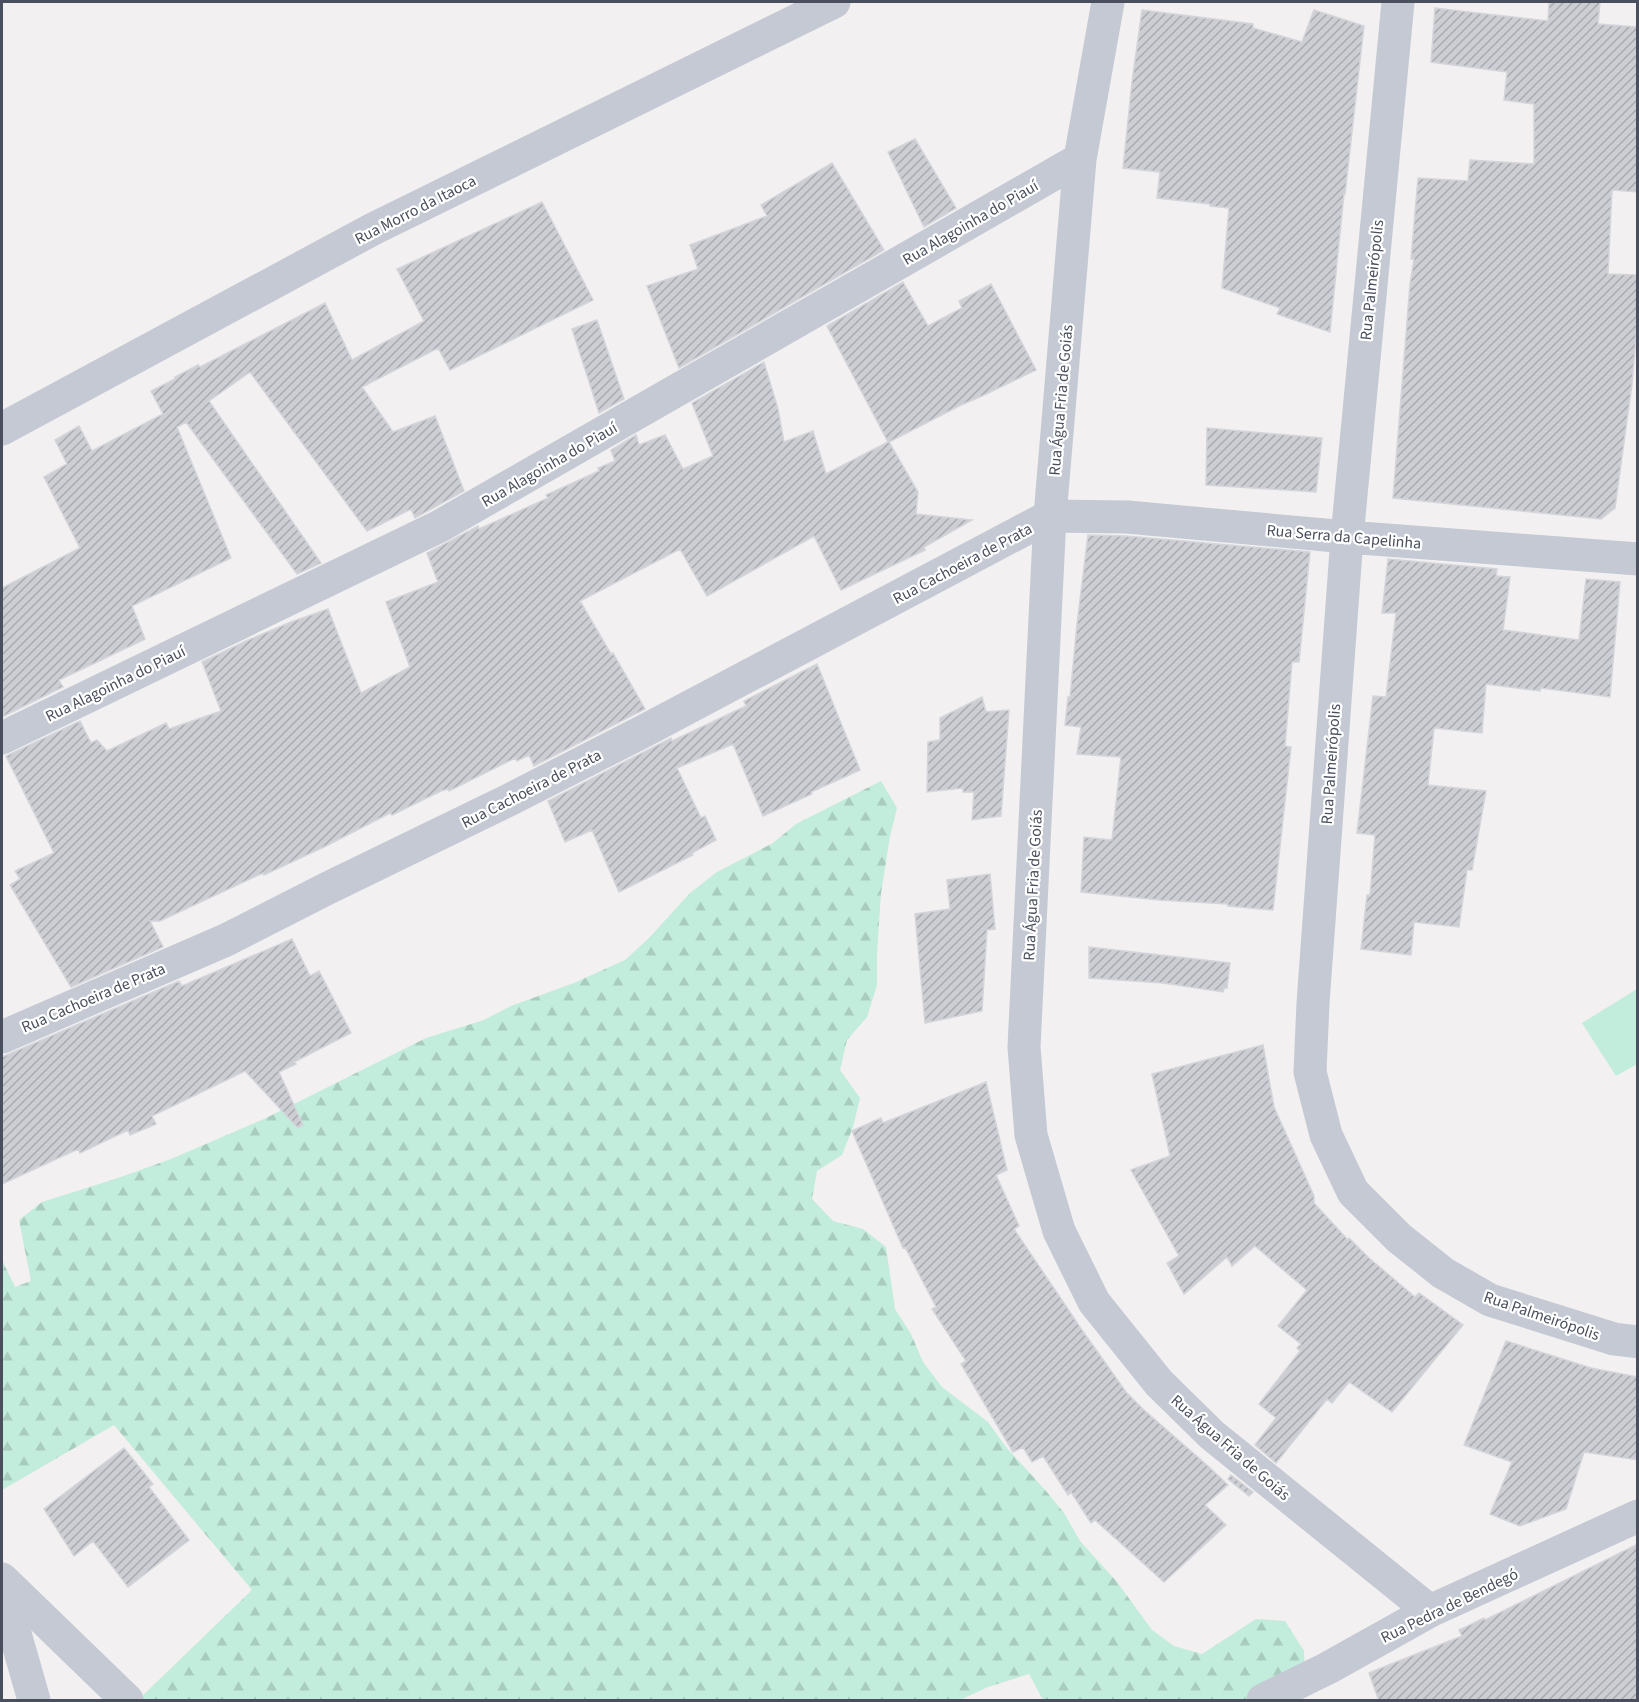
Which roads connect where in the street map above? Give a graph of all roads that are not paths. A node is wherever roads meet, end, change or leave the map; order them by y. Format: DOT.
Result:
graph roads {
  1 [pos="834,2"];
  2 [pos="1108,2"];
  3 [pos="1398,2"];
  4 [pos="1080,159"];
  5 [pos="2,429"];
  6 [pos="1050,516"];
  7 [pos="1347,537"];
  8 [pos="1637,551"];
  9 [pos="2,738"];
  10 [pos="2,1037"];
  11 [pos="1638,1342"];
  12 [pos="1638,1516"];
  13 [pos="2,1579"];
  14 [pos="2,1588"];
  15 [pos="1430,1611"];
  16 [pos="34,1701"];
  17 [pos="128,1701"];
  18 [pos="1263,1701"];
  1 -- 5 [label="street, Rua Morro da Itaoca"];
  2 -- 4 [label="street, Rua Água Fria de Goiás"];
  3 -- 7 [label="street, Rua Palmeirópolis"];
  4 -- 6 [label="street, Rua Água Fria de Goiás"];
  4 -- 9 [label="street, Rua Alagoinha do Piauí"];
  6 -- 7 [label="street, Rua Serra da Capelinha"];
  6 -- 10 [label="street, Rua Cachoeira de Prata"];
  6 -- 15 [label="street, Rua Água Fria de Goiás"];
  7 -- 8 [label="street, Rua Serra da Capelinha"];
  7 -- 11 [label="street, Rua Palmeirópolis"];
  12 -- 15 [label="street, Rua Pedra de Bendegó"];
  13 -- 17 [label="street"];
  14 -- 16 [label="street"];
  15 -- 18 [label="street, Rua Pedra de Bendegó"];
}
